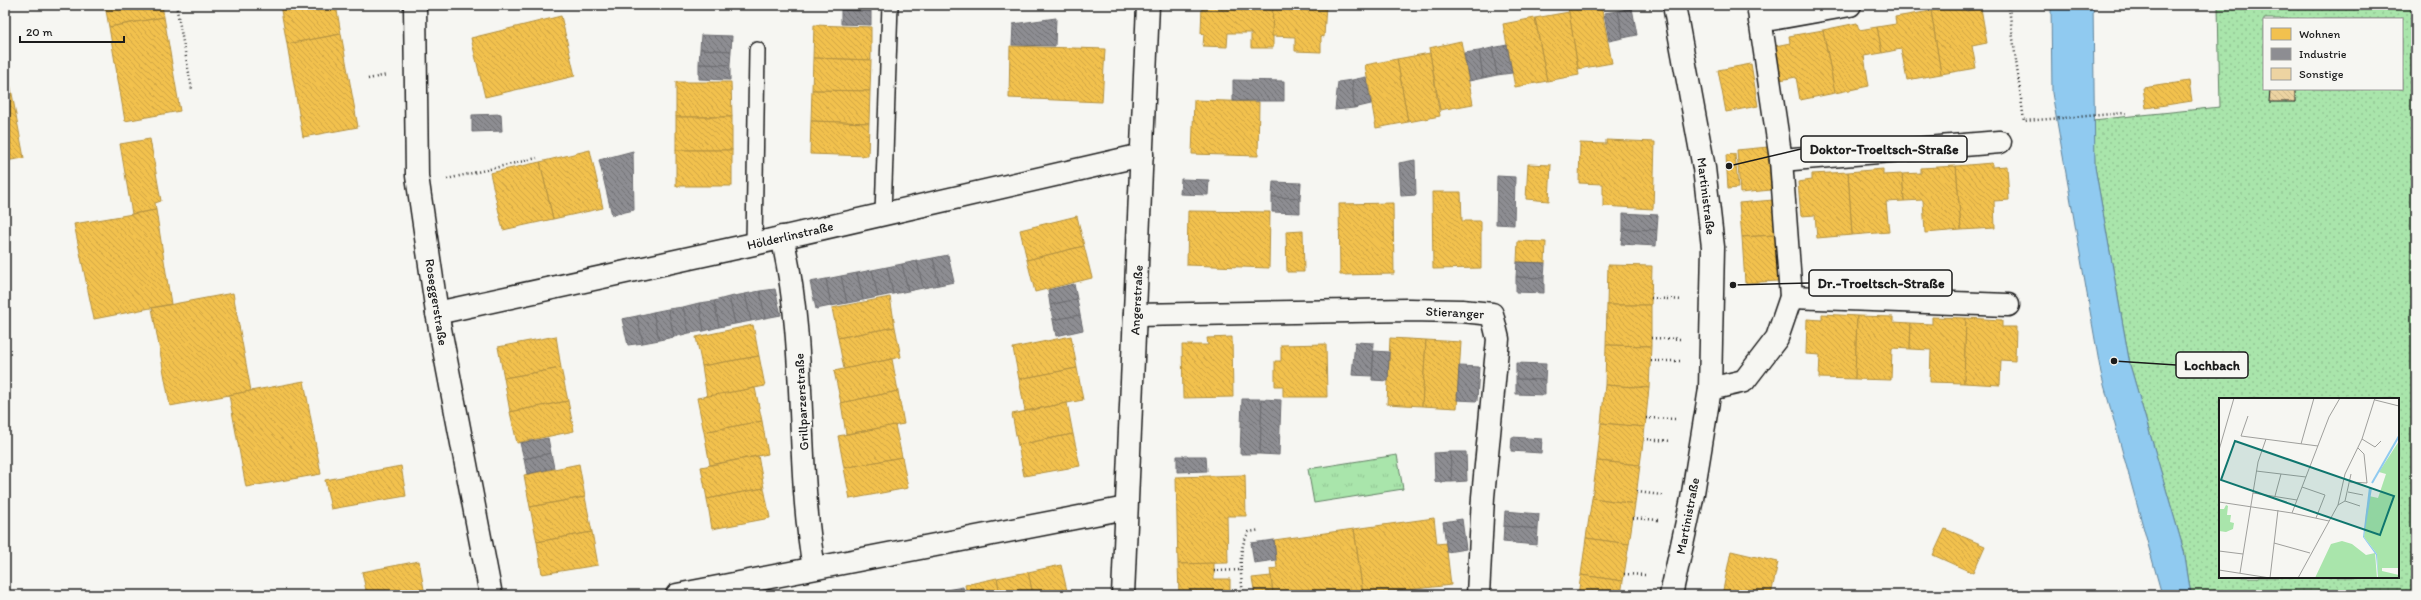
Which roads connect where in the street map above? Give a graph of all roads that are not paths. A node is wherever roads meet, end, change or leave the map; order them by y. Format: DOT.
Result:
graph roads {
  1 [pos="415,5"];
  2 [pos="890,5"];
  3 [pos="1148,5"];
  4 [pos="1674,5"];
  5 [pos="1850,5"];
  6 [pos="1759,13"];
  7 [pos="757,50"];
  8 [pos="2000,142"];
  9 [pos="1142,155"];
  10 [pos="1781,160"];
  11 [pos="883,214"];
  12 [pos="782,237"];
  13 [pos="754,244"];
  14 [pos="1791,297"];
  15 [pos="2008,305"];
  16 [pos="437,313"];
  17 [pos="1135,315"];
  18 [pos="1710,389"];
  19 [pos="1126,508"];
  20 [pos="814,568"];
  21 [pos="491,595"];
  22 [pos="677,595"];
  23 [pos="1123,595"];
  24 [pos="1478,595"];
  25 [pos="1671,595"];
  1 -- 16 [label="street, Roseggerstraße"];
  2 -- 11 [label="lane"];
  3 -- 9 [label="street, Angerstraße"];
  4 -- 18 [label="street, Martinistraße"];
  5 -- 6 [label="street"];
  6 -- 10 [label="street"];
  7 -- 13 [label="lane"];
  8 -- 10 [label="street"];
  9 -- 11 [label="street, Hölderlinstraße"];
  9 -- 17 [label="street, Angerstraße"];
  10 -- 14 [label="street"];
  11 -- 12 [label="street, Hölderlinstraße"];
  12 -- 13 [label="street, Hölderlinstraße"];
  12 -- 20 [label="street, Grillparzerstraße"];
  13 -- 16 [label="street, Hölderlinstraße"];
  14 -- 15 [label="street"];
  14 -- 18 [label="street"];
  16 -- 21 [label="street, Roseggerstraße"];
  17 -- 19 [label="street, Angerstraße"];
  17 -- 24 [label="street, Stieranger"];
  18 -- 25 [label="street, Martinistraße"];
  19 -- 20 [label="street"];
  19 -- 23 [label="street, Angerstraße"];
  20 -- 22 [label="street"];
}
